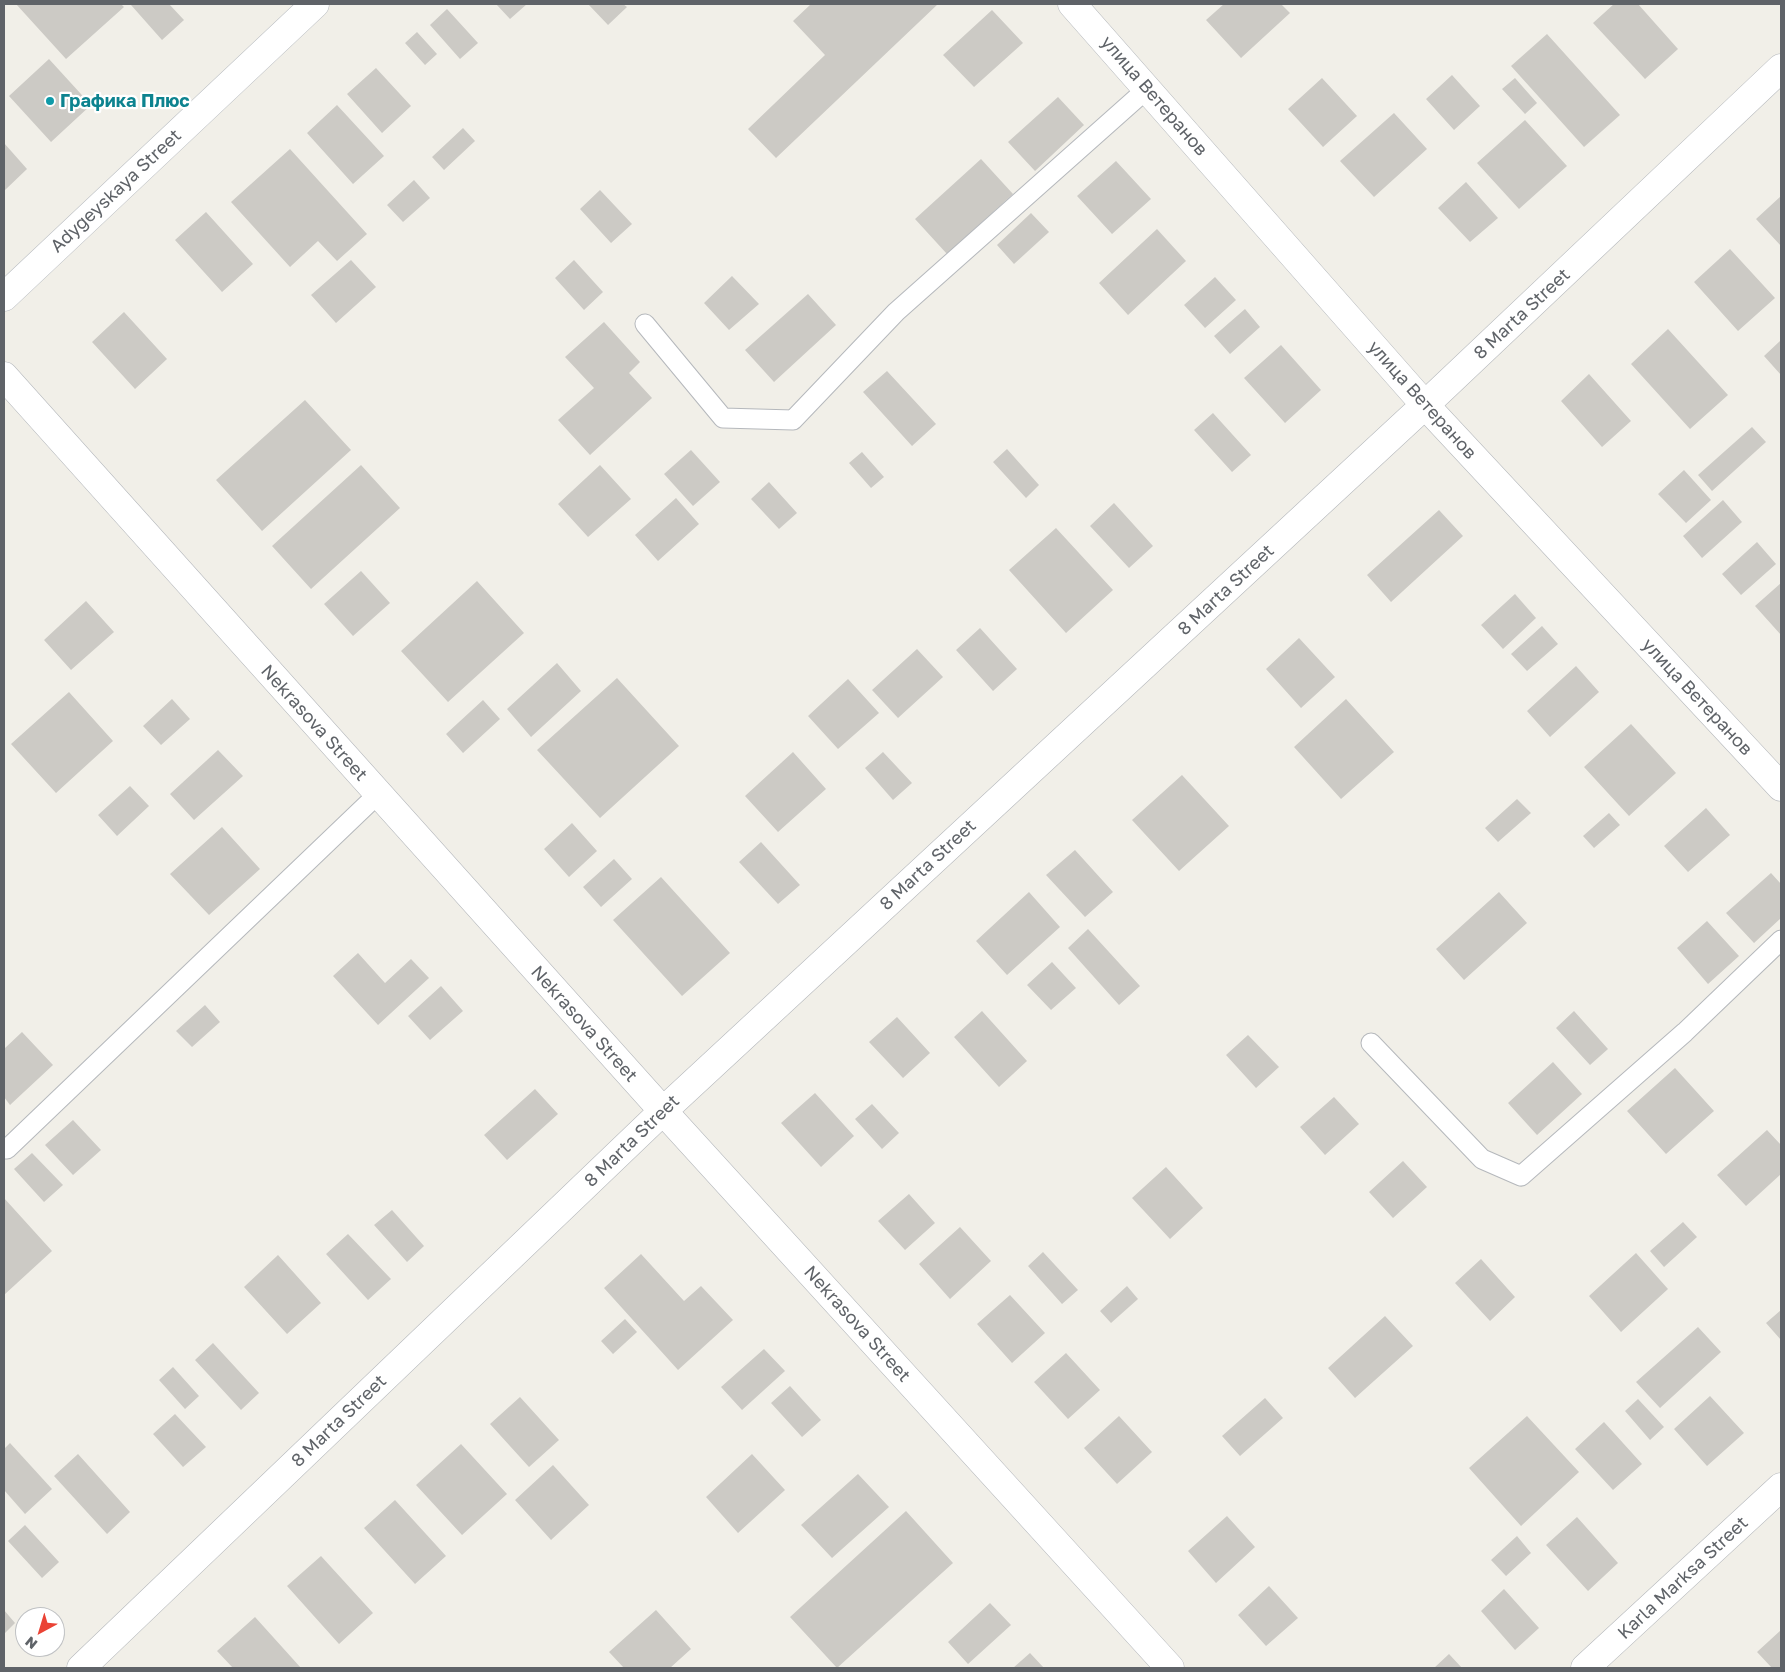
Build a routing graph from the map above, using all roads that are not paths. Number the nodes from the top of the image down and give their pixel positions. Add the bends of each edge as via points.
1 (315, 4) edge
2 (1072, 4) edge
3 (1781, 68) edge
4 (1148, 88) junction
5 (4, 297) edge
6 (645, 324) dead end
7 (4, 376) edge
8 (1425, 406) junction
9 (1781, 787) edge
10 (378, 794) junction
11 (1781, 940) edge
12 (1371, 1042) dead end
13 (663, 1111) junction
14 (4, 1149) edge
15 (1781, 1487) edge
16 (81, 1668) edge
17 (1170, 1668) edge
18 (1585, 1668) edge

1 - 5 street, Adygeyskaya Street
2 - 4 street, улица Ветеранов
3 - 8 street, 8 Marta Street
4 - 6 lane via 896,312 793,420 723,418
4 - 8 street, улица Ветеранов
7 - 10 street, Nekrasova Street
8 - 9 street, улица Ветеранов
8 - 13 street, 8 Marta Street
10 - 13 street, Nekrasova Street
10 - 14 lane
11 - 12 lane via 1685,1032 1521,1176 1482,1159
13 - 16 street, 8 Marta Street
13 - 17 street, Nekrasova Street
15 - 18 street, Karla Marksa Street

